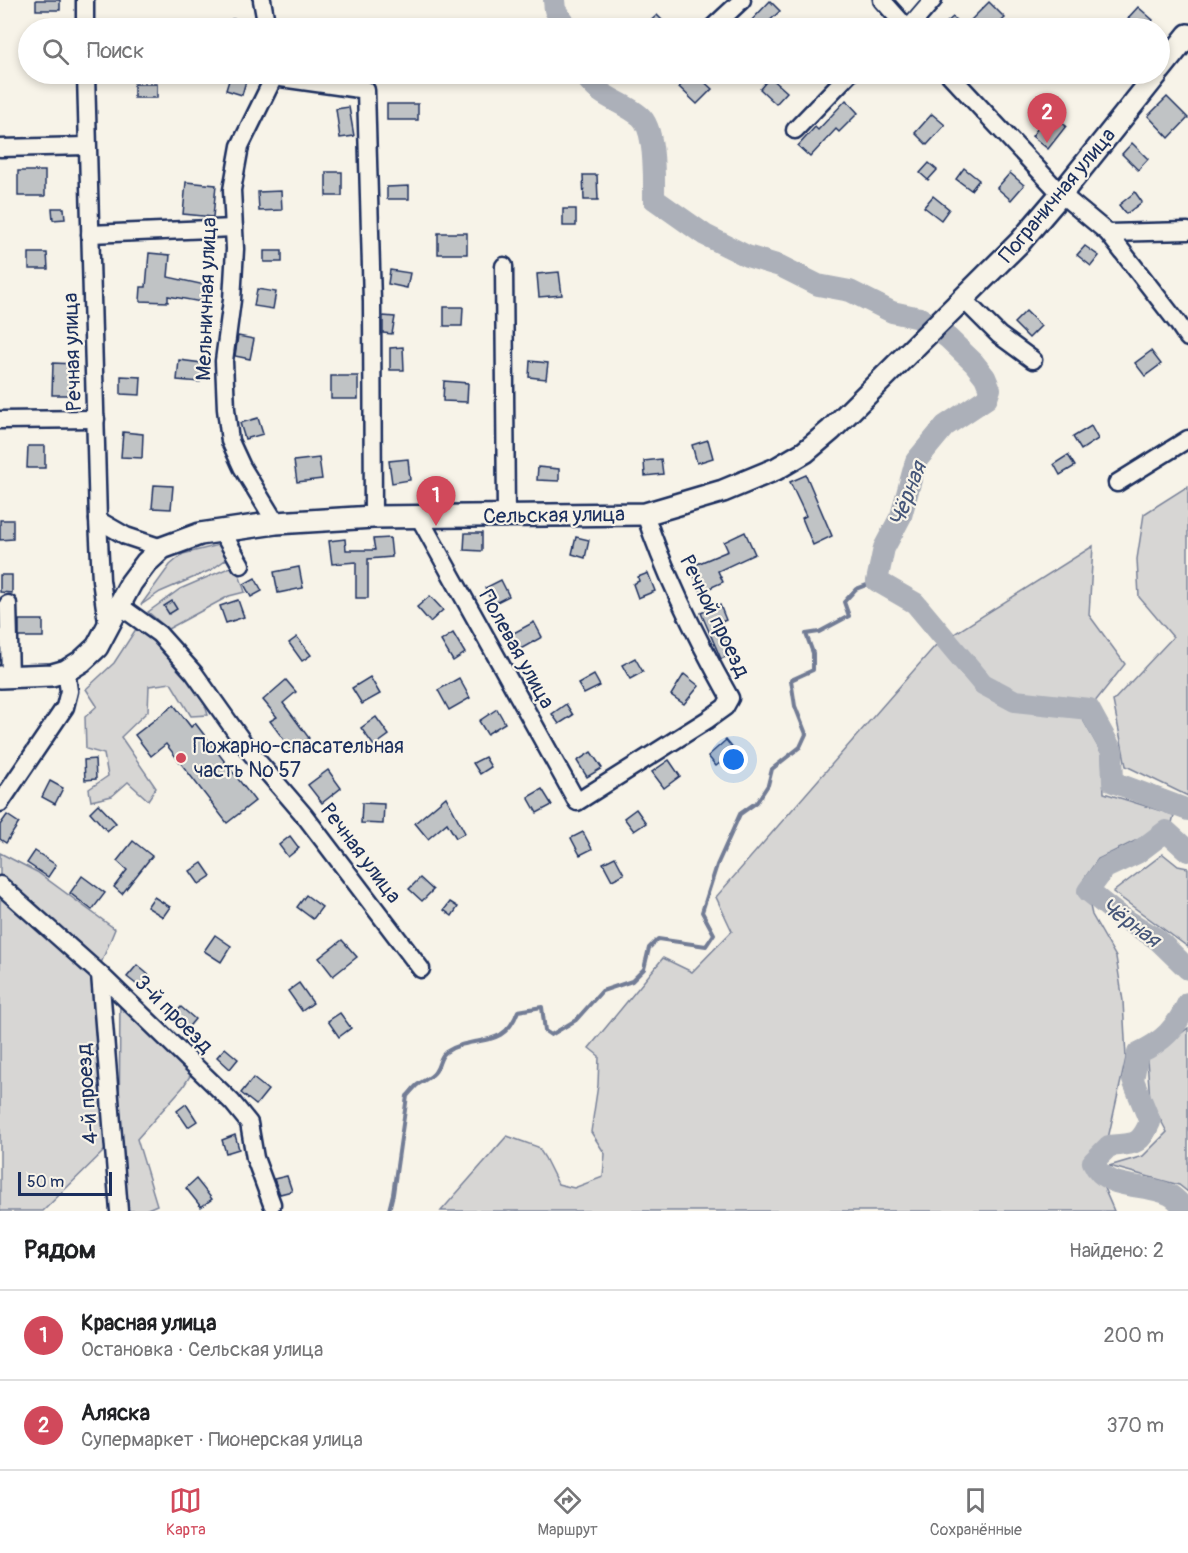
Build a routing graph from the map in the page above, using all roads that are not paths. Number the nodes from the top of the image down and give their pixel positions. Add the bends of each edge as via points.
1 (85, 0) edge
2 (262, 0) edge
3 (742, 0) edge
4 (882, 0) edge
5 (933, 0) edge
6 (85, 18) edge
7 (265, 18) edge
8 (723, 18) edge
9 (896, 18) edge
10 (912, 18) edge
11 (1188, 35) edge
12 (1170, 57) edge
13 (86, 84) edge
14 (269, 84) edge
15 (329, 84) edge
16 (839, 84) edge
17 (958, 84) edge
18 (1148, 84) edge
19 (795, 130) dead end
20 (87, 146) junction
21 (0, 148) edge
22 (1061, 194) junction
23 (234, 228) junction
24 (1188, 231) edge
25 (1108, 233) junction
26 (90, 234) junction
27 (504, 266) dead end
28 (957, 306) junction
29 (1188, 338) edge
30 (1033, 360) dead end
31 (96, 419) junction
32 (0, 420) edge
33 (1188, 439) edge
34 (1117, 483) dead end
35 (645, 514) junction
36 (506, 516) junction
37 (373, 517) junction
38 (419, 517) junction
39 (98, 520) junction
40 (276, 524) junction
41 (221, 530) junction
42 (162, 548) junction
43 (242, 565) dead end
44 (8, 604) dead end
45 (120, 606) junction
46 (108, 629) junction
47 (72, 674) junction
48 (5, 677) edge
49 (577, 802) joint
50 (0, 803) edge
51 (0, 885) edge
52 (421, 969) dead end
53 (100, 974) junction
54 (272, 1204) dead end
55 (119, 1211) edge

1 - 6 street
2 - 7 street
3 - 8 street
4 - 9 street
5 - 10 street
11 - 12 main road, Пограничная улица
13 - 20 street, Речная улица
14 - 23 street, Мельничная улица via 240,146 232,190
15 - 37 street via 366,90
16 - 19 street
17 - 22 street
18 - 22 main road, Пограничная улица
20 - 21 street
20 - 26 street, Речная улица
22 - 25 street
22 - 28 main road, Пограничная улица
23 - 26 street
23 - 40 street, Мельничная улица via 232,300 224,361 230,441
24 - 25 street
25 - 29 street
26 - 31 street, Речная улица
27 - 36 street
28 - 30 street
28 - 35 main road, Сельская улица via 805,452 723,491
31 - 32 street
31 - 39 street, Речная улица
33 - 34 street
35 - 36 main road, Сельская улица
35 - 49 street, Речной проезд via 702,649 730,698 708,720
36 - 38 main road, Сельская улица
37 - 38 main road, Сельская улица
37 - 40 main road, Сельская улица
38 - 49 street, Полевая улица
39 - 42 street via 126,536
39 - 46 street, Речная улица
40 - 41 main road, Сельская улица
41 - 42 main road, Сельская улица
41 - 43 street
42 - 45 main road via 131,583
44 - 48 street
45 - 46 main road
45 - 52 street, Речная улица via 159,634 194,673 250,752 304,815
46 - 47 main road
47 - 48 main road
47 - 50 street via 64,707
51 - 53 street, 3-й проезд
53 - 54 street, 3-й проезд via 249,1123 255,1158
53 - 55 street, 4-й проезд

